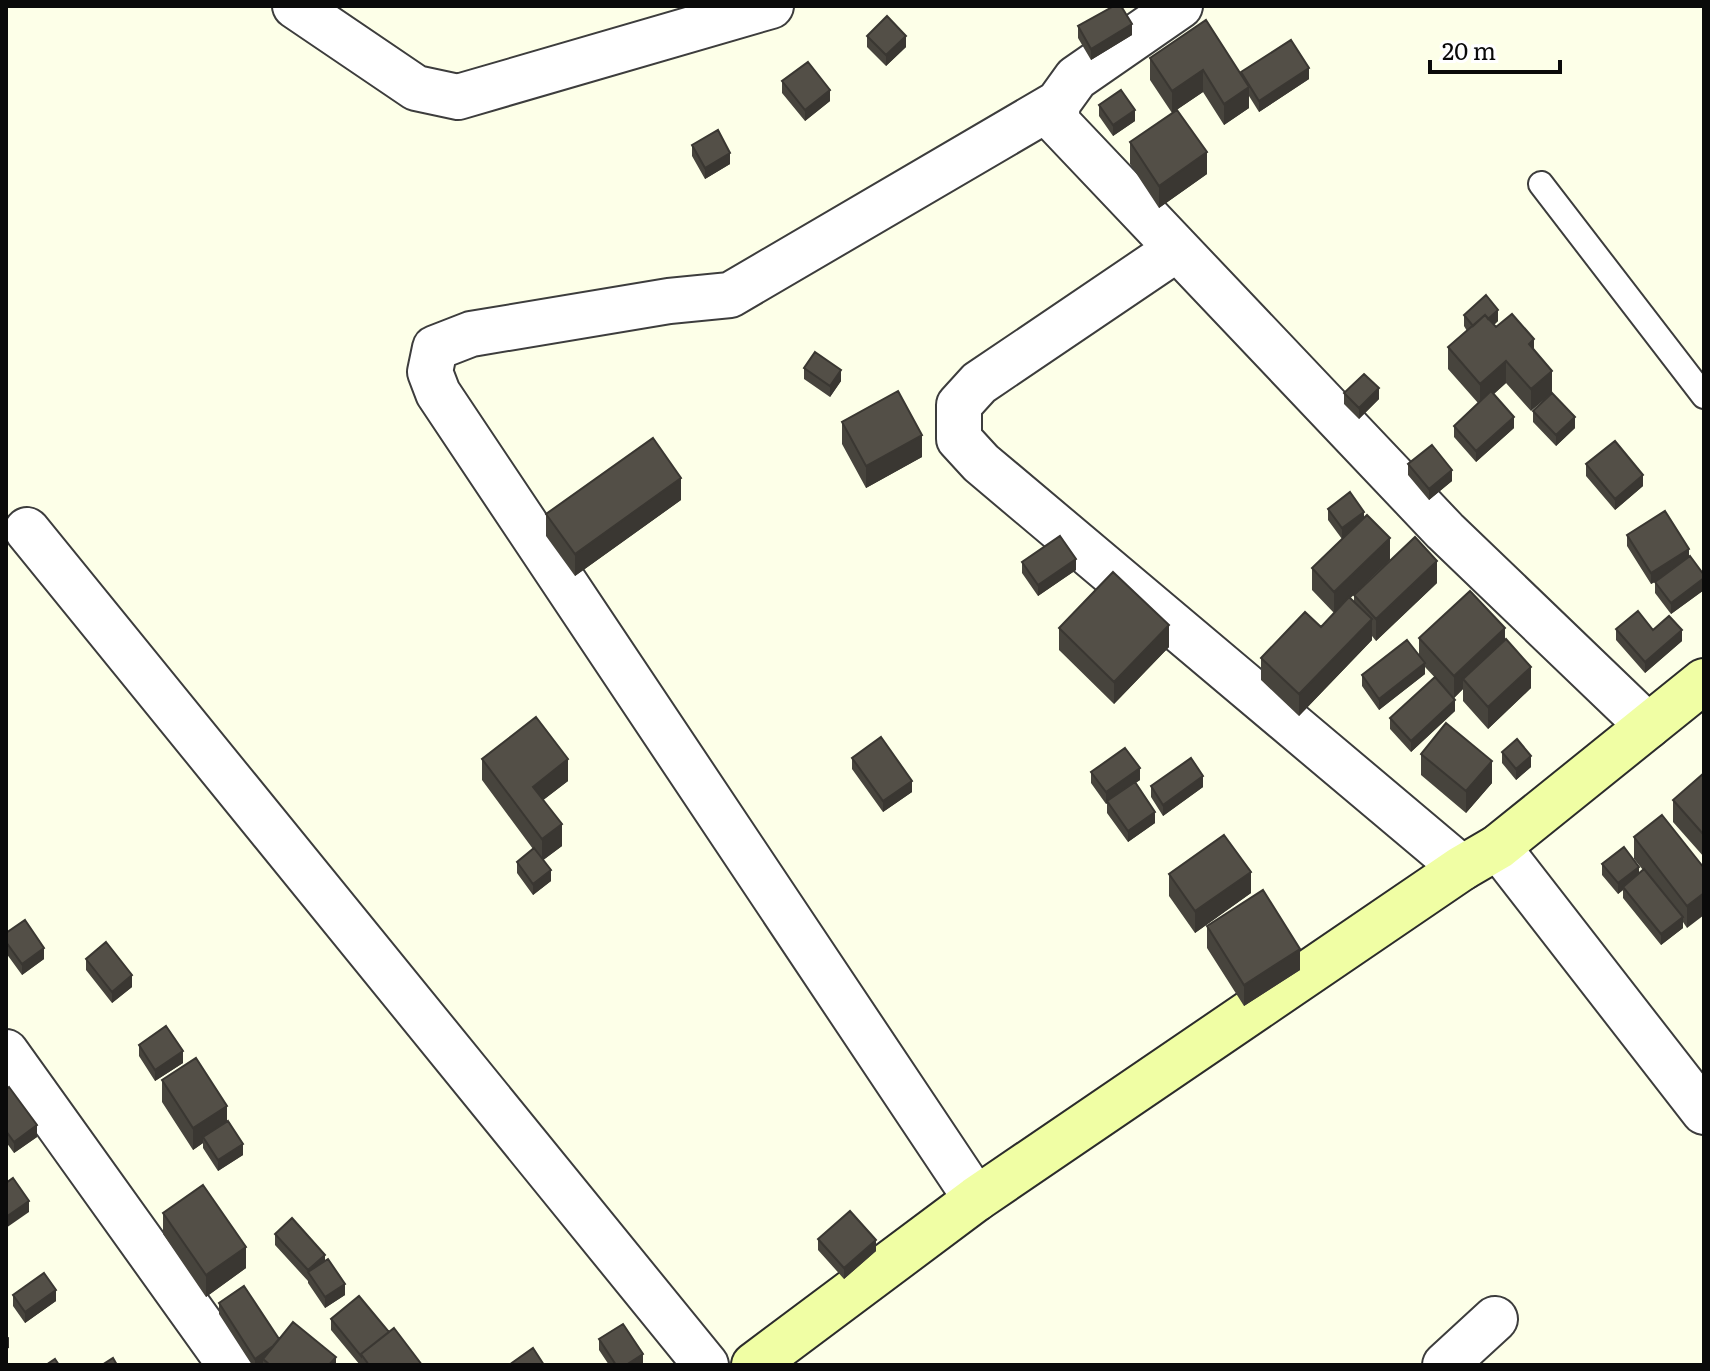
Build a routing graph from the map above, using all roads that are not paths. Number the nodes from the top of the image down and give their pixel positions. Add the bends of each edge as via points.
1 (295, 6) edge
2 (771, 6) edge
3 (1180, 6) edge
4 (1058, 103) junction
5 (1541, 184) dead end
6 (1177, 249) junction
7 (1704, 396) edge
8 (27, 530) dead end
9 (1704, 681) edge
10 (1648, 726) junction
11 (1480, 858) junction
12 (6, 1052) edge
13 (1704, 1112) edge
14 (976, 1199) junction
15 (1495, 1319) dead end
16 (230, 1365) edge
17 (706, 1365) edge
18 (754, 1365) edge
19 (1445, 1365) edge

1 - 2 street via 416,88 458,97
3 - 4 street via 1088,67
4 - 6 street via 1056,121
4 - 14 street via 730,295 471,334 435,348 430,372 438,393
5 - 7 lane
6 - 10 street via 1445,531
6 - 11 street via 979,383 959,405 959,439 981,463
8 - 17 street
9 - 10 street
10 - 11 street
11 - 13 street
11 - 14 street
12 - 16 street
14 - 18 street
15 - 19 street

